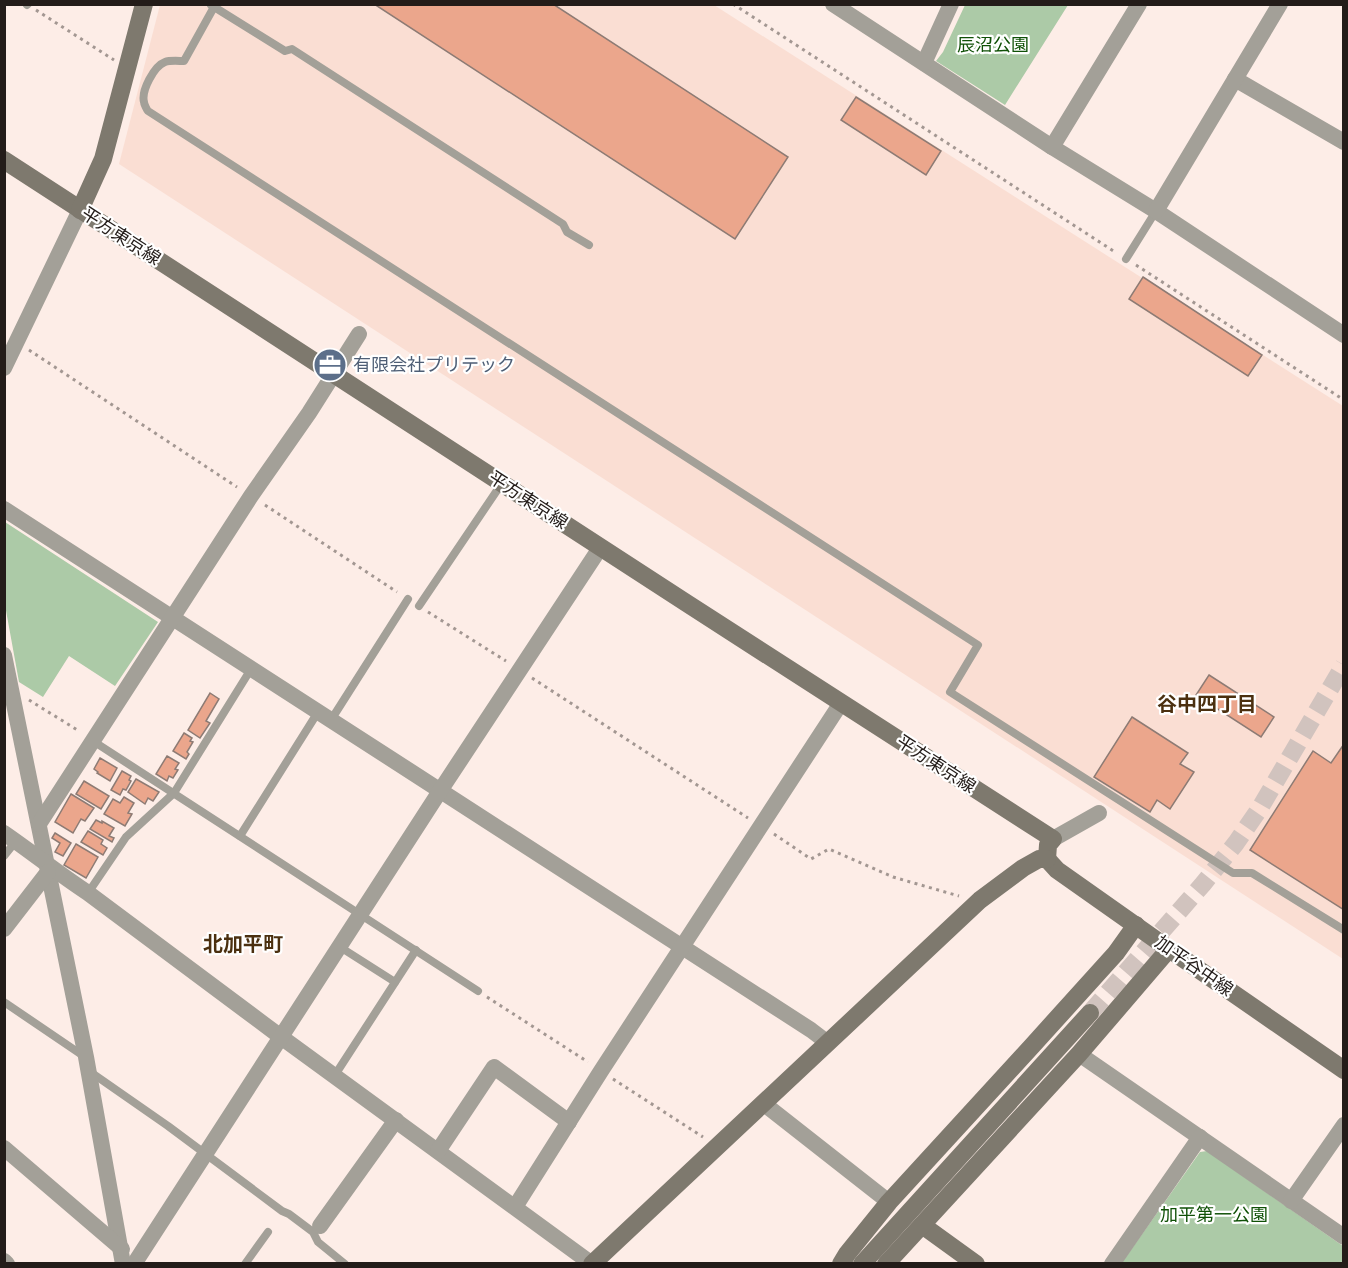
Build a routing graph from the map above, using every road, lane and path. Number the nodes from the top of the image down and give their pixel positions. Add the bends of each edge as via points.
1 (144, 4) edge
2 (733, 4) edge
3 (833, 4) edge
4 (951, 4) edge
5 (1139, 4) edge
6 (1280, 4) edge
7 (27, 5) edge
8 (212, 6) edge
9 (924, 63) junction
10 (127, 69) junction
11 (1235, 79) junction
12 (1343, 142) edge
13 (1052, 147) junction
14 (4, 160) edge
15 (80, 210) junction
16 (1156, 211) junction
17 (589, 245) dead end
18 (1126, 259) junction
19 (358, 334) dead end
20 (1344, 335) edge
21 (18, 342) junction
22 (4, 369) edge
23 (334, 374) junction
24 (1344, 400) edge
25 (502, 483) junction
26 (251, 496) junction
27 (4, 509) edge
28 (600, 548) junction
29 (408, 599) joint
30 (419, 606) joint
31 (172, 618) junction
32 (4, 655) edge
33 (251, 669) junction
34 (520, 670) junction
35 (11, 686) junction
36 (841, 703) junction
37 (324, 716) junction
38 (93, 741) junction
39 (440, 790) junction
40 (174, 794) junction
41 (1099, 813) dead end
42 (39, 824) junction
43 (760, 825) junction
44 (240, 836) junction
45 (10, 837) edge
46 (1053, 839) junction
47 (4, 856) edge
48 (1047, 859) junction
49 (47, 868) junction
50 (88, 893) junction
51 (966, 898) dead end
52 (361, 914) junction
53 (1136, 925) junction
54 (4, 929) edge
55 (1344, 930) edge
56 (340, 947) junction
57 (682, 947) junction
58 (1169, 949) junction
59 (416, 950) junction
60 (395, 982) junction
61 (478, 991) dead end
62 (4, 1002) edge
63 (1090, 1013) tunnel mouth
64 (281, 1037) junction
65 (828, 1043) junction
66 (1078, 1054) junction
67 (87, 1064) junction
68 (1344, 1070) edge
69 (334, 1075) junction
70 (763, 1103) junction
71 (396, 1120) junction
72 (569, 1122) junction
73 (1344, 1125) edge
74 (1200, 1137) junction
75 (4, 1148) edge
76 (438, 1151) junction
77 (206, 1154) junction
78 (1291, 1201) junction
79 (889, 1202) junction
80 (515, 1207) junction
81 (922, 1225) junction
82 (316, 1229) junction
83 (268, 1232) dead end
84 (1344, 1237) edge
85 (129, 1259) edge
86 (245, 1263) edge
87 (345, 1263) edge
88 (592, 1263) edge
89 (841, 1263) edge
90 (862, 1263) edge
91 (886, 1263) edge
92 (976, 1263) edge
93 (1112, 1263) edge

1 - 10 street
2 - 18 path
3 - 9 street
4 - 9 street
5 - 13 street
6 - 11 street
7 - 10 path
8 - 17 lane via 285,51 292,49 563,224 567,232
8 - 55 lane via 184,62 164,62 147,83 143,94 148,111 978,645 950,692 1233,873 1252,873
9 - 13 street
10 - 15 street via 103,159
11 - 12 street
11 - 16 street
13 - 16 street
14 - 15 street, 平方東京線
15 - 21 street
15 - 23 street, 平方東京線
16 - 18 lane
16 - 20 street
18 - 24 path
19 - 23 street
21 - 22 street
21 - 26 path
23 - 25 street, 平方東京線
23 - 26 street
25 - 28 street, 平方東京線
25 - 30 lane
26 - 29 path
26 - 31 street
27 - 31 street
28 - 34 street
28 - 36 street, 平方東京線
29 - 37 lane
30 - 34 path
31 - 33 street
31 - 38 street
32 - 35 street
33 - 37 street
33 - 40 lane
34 - 39 street
34 - 43 path
35 - 38 path
35 - 42 street
36 - 43 street
36 - 46 street, 平方東京線
37 - 39 street
37 - 44 lane
38 - 40 lane
38 - 42 street
39 - 52 street
39 - 57 street
40 - 44 lane
40 - 50 lane via 126,837
41 - 46 street
42 - 49 street
43 - 51 path via 811,859 829,849 893,877
43 - 57 street
44 - 52 lane
45 - 47 lane
45 - 49 street via 39,857
46 - 48 street via 1048,845
48 - 53 street, 加平谷中線
48 - 65 street via 1023,868 980,900
49 - 50 street
49 - 54 street
49 - 67 street
50 - 64 street
52 - 56 street
52 - 59 lane
53 - 58 street, 加平谷中線
53 - 79 street via 1116,953
56 - 60 lane
56 - 64 street
57 - 65 street
57 - 72 street
58 - 66 street
58 - 68 street, 加平谷中線
59 - 60 lane
59 - 61 lane
60 - 69 lane
62 - 67 lane
63 - 90 street
64 - 69 street
64 - 77 street
65 - 70 street
66 - 74 street
66 - 81 street
67 - 77 lane
67 - 85 street
69 - 71 street
70 - 79 street
70 - 88 street
71 - 76 street
71 - 82 street
72 - 76 street via 494,1067
72 - 80 street
73 - 78 street
74 - 78 street
74 - 93 street
75 - 85 street
76 - 80 street
77 - 82 lane via 282,1211
77 - 85 street
78 - 84 street
79 - 89 street
80 - 88 street
81 - 91 street
81 - 92 street
82 - 87 lane via 318,1242
83 - 86 lane

